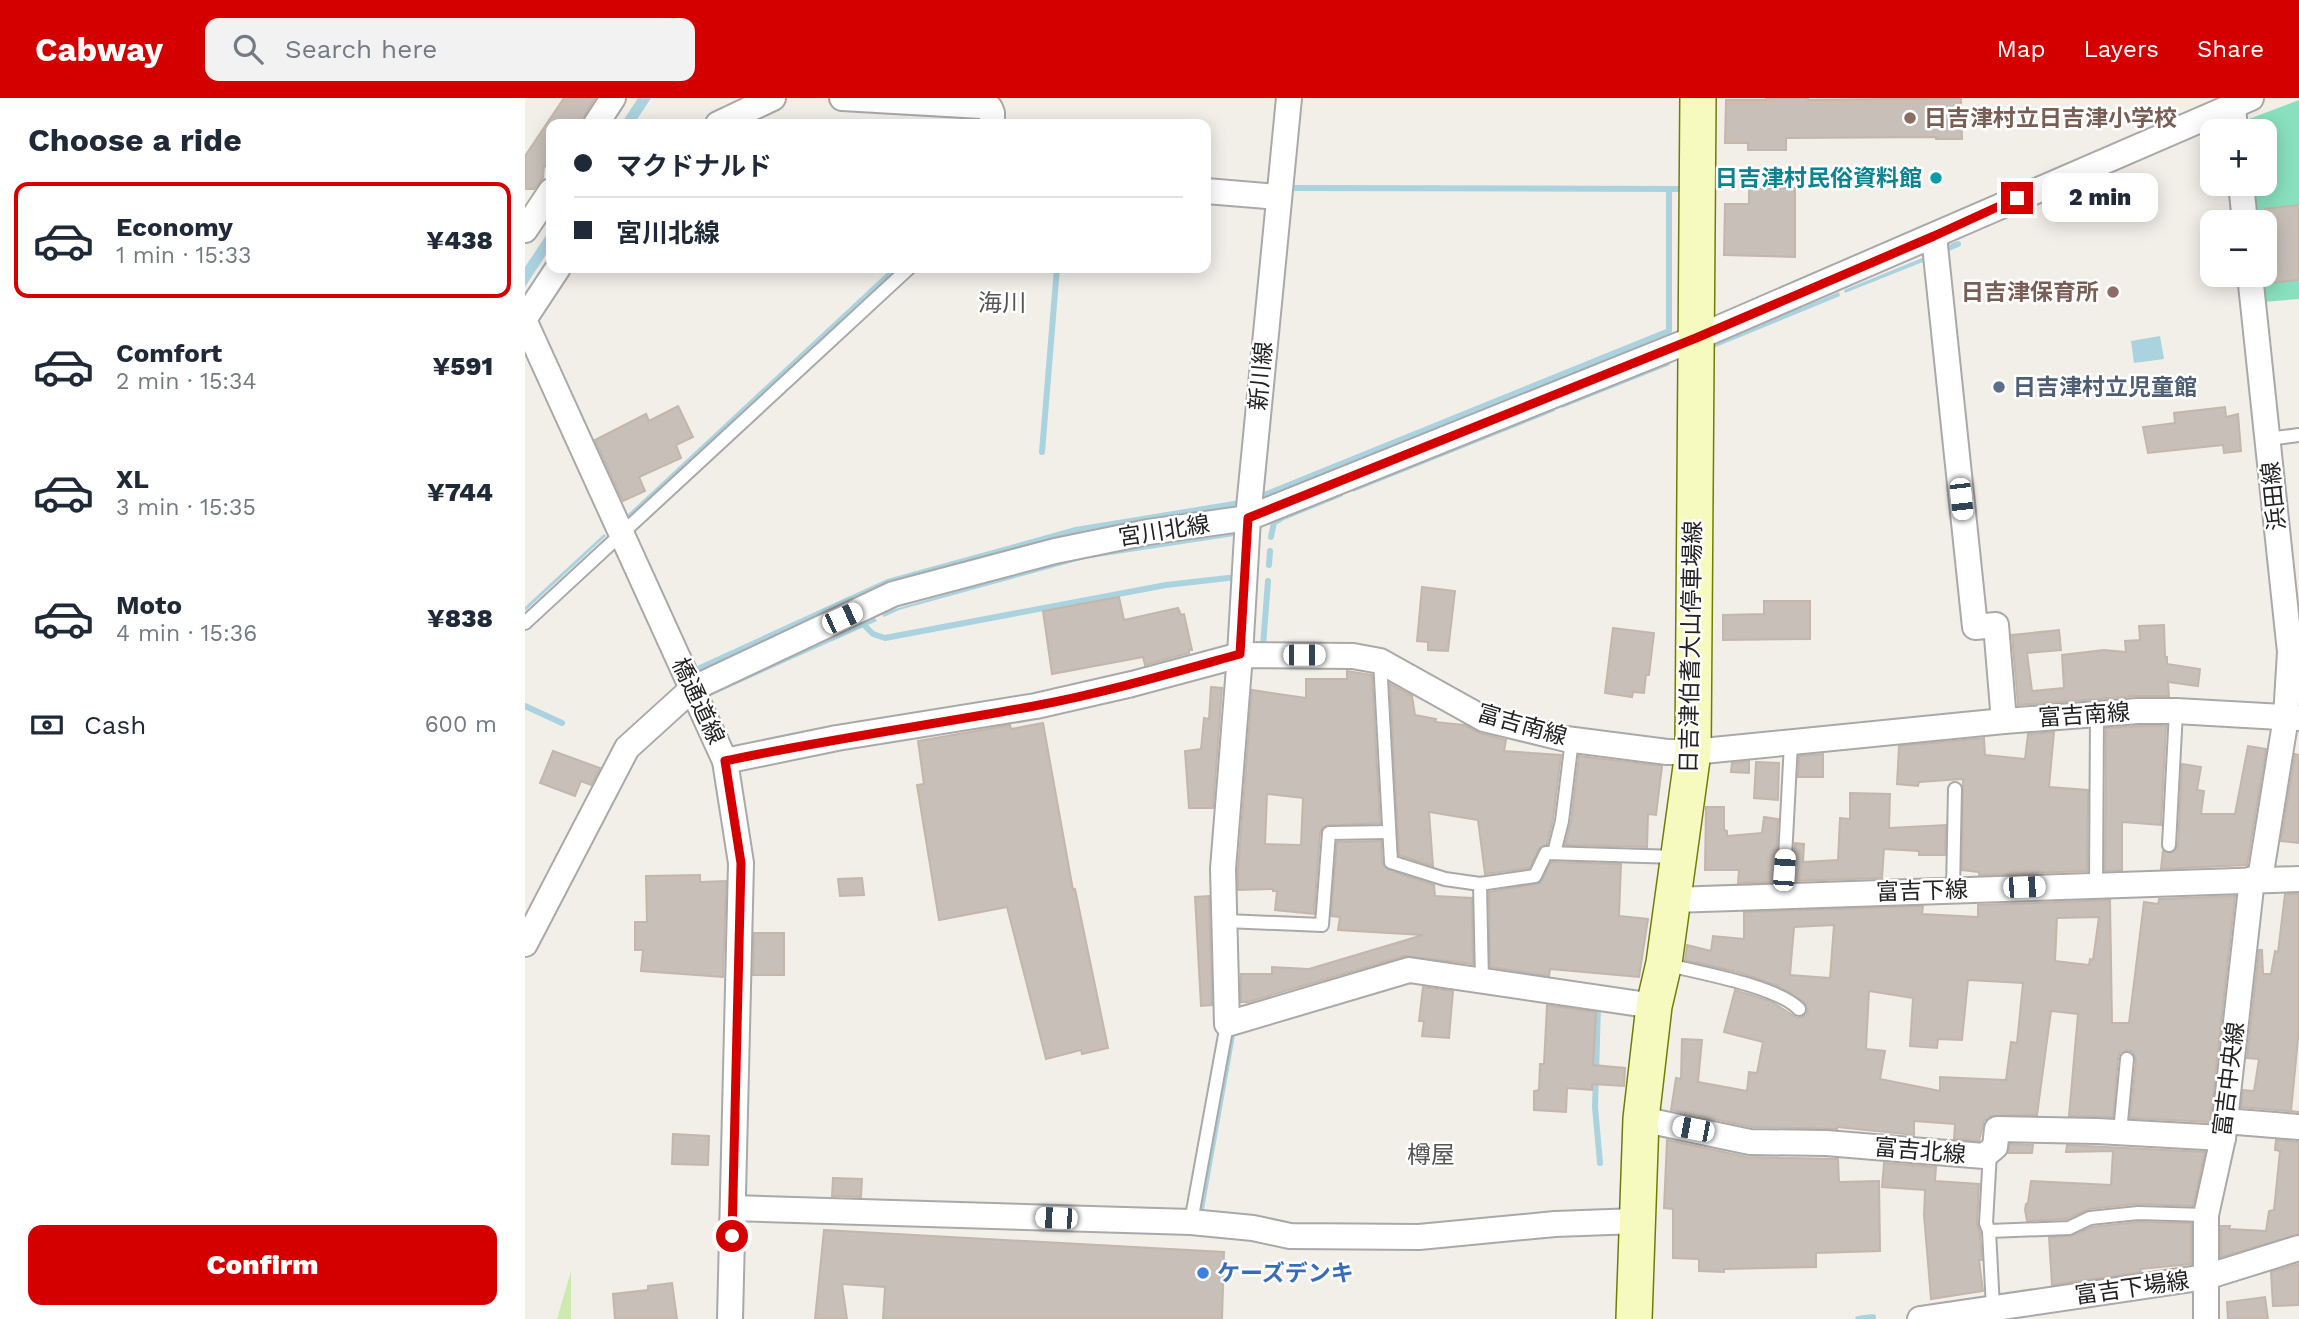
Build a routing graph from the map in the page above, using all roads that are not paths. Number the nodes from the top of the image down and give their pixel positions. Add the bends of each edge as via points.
1 (614, 98) edge
2 (773, 98) edge
3 (842, 98) edge
4 (1289, 98) edge
5 (1698, 98) edge
6 (2242, 102) edge
7 (599, 119) edge
8 (729, 119) edge
9 (992, 119) edge
10 (1211, 191) edge
11 (1278, 197) junction
12 (546, 198) edge
13 (525, 230) edge
14 (1934, 236) junction
15 (555, 273) edge
16 (904, 273) edge
17 (2252, 287) edge
18 (525, 320) edge
19 (1696, 338) junction
20 (2299, 435) edge
21 (2268, 439) junction
22 (1248, 518) junction
23 (622, 533) junction
24 (525, 623) edge
25 (1240, 654) junction
26 (1380, 661) junction
27 (692, 689) junction
28 (2176, 710) junction
29 (2097, 713) junction
30 (2292, 717) edge
31 (2004, 721) junction
32 (1572, 740) junction
33 (1791, 743) junction
34 (1693, 752) junction
35 (725, 761) junction
36 (1955, 789) dead end
37 (1389, 832) junction
38 (2169, 845) dead end
39 (1554, 853) junction
40 (1678, 857) junction
41 (2256, 879) junction
42 (2299, 879) edge
43 (1480, 884) junction
44 (2096, 885) junction
45 (1953, 890) junction
46 (1783, 896) junction
47 (1672, 900) junction
48 (1226, 921) junction
49 (525, 944) edge
50 (1664, 963) junction
51 (1482, 982) junction
52 (1654, 1006) junction
53 (1799, 1009) dead end
54 (1227, 1024) junction
55 (2127, 1059) dead end
56 (1641, 1119) junction
57 (2299, 1127) edge
58 (2224, 1130) junction
59 (2120, 1132) junction
60 (1990, 1151) junction
61 (733, 1208) junction
62 (2206, 1215) junction
63 (1637, 1221) junction
64 (1191, 1222) junction
65 (1989, 1231) junction
66 (2299, 1248) edge
67 (2206, 1277) junction
68 (1993, 1308) junction
69 (730, 1319) edge
70 (1634, 1319) edge
71 (1920, 1319) edge
72 (2206, 1319) edge

1 - 7 street
2 - 8 street
3 - 9 street via 981,106 990,108
4 - 11 street, 新川線
5 - 19 main road, 日吉津伯耆大山停車場線
6 - 14 street, 宮川北線
10 - 11 street
11 - 22 street, 新川線
12 - 13 street
14 - 19 street, 宮川北線
14 - 31 street via 1975,627 1996,625
15 - 18 street
16 - 23 lane
17 - 21 street, 浜田線
18 - 23 street, 橋通道線
19 - 22 street, 宮川北線
19 - 34 main road, 日吉津伯耆大山停車場線
20 - 21 lane
21 - 30 street, 浜田線 via 2290,652
22 - 25 street, 新川線
22 - 27 street, 宮川北線 via 1055,551 893,594
23 - 24 lane
23 - 27 street, 橋通道線
25 - 26 street, 富吉南線 via 1353,656
25 - 35 street, 富吉南線 via 1036,706
25 - 48 street, 新川線 via 1223,869
26 - 32 street, 富吉南線 via 1484,719
26 - 37 lane
27 - 35 street, 橋通道線
27 - 49 street, 宮川北線 via 627,748
28 - 29 street, 富吉南線
28 - 30 street, 富吉南線
28 - 38 lane
29 - 31 street, 富吉南線
29 - 44 lane
30 - 41 street, 浜田線
31 - 33 street, 富吉南線
32 - 34 street, 富吉南線
32 - 39 lane
33 - 34 street, 富吉南線
33 - 46 lane
34 - 40 main road, 日吉津伯耆大山停車場線
35 - 61 street, 橋通道線 via 741,863
36 - 45 lane
37 - 43 lane via 1391,862
37 - 48 lane via 1329,833 1322,925
39 - 40 lane
39 - 43 lane via 1546,853 1535,876
40 - 47 main road, 日吉津伯耆大山停車場線
41 - 42 street, 富吉下線
41 - 44 street, 富吉下線
41 - 58 street, 富吉中央線
43 - 51 lane
44 - 45 street, 富吉下線
45 - 46 street, 富吉下線
46 - 47 street, 富吉下線
47 - 50 main road, 日吉津伯耆大山停車場線
48 - 54 street, 新川線
50 - 52 main road, 日吉津伯耆大山停車場線
50 - 53 lane via 1772,992
51 - 52 street
51 - 54 street via 1409,970
52 - 56 main road, 日吉津伯耆大山停車場線
54 - 64 lane
55 - 59 lane
56 - 60 street, 富吉北線 via 1750,1142 1826,1143 1984,1156
56 - 63 main road, 日吉津伯耆大山停車場線
57 - 58 street, 富吉北線
58 - 59 street, 富吉北線
58 - 62 street, 富吉中央線
59 - 60 street, 富吉北線 via 1997,1129 1995,1147
60 - 65 lane
61 - 64 street
61 - 69 street, 橋通道線
62 - 65 lane via 2138,1213 2090,1218 2069,1228
62 - 67 street, 富吉中央線
63 - 64 street via 1419,1237 1290,1236
63 - 70 main road, 日吉津伯耆大山停車場線
65 - 68 lane
66 - 67 street, 富吉下場線
67 - 68 street, 富吉下場線
67 - 72 street, 富吉中央線
68 - 71 street, 富吉下場線

